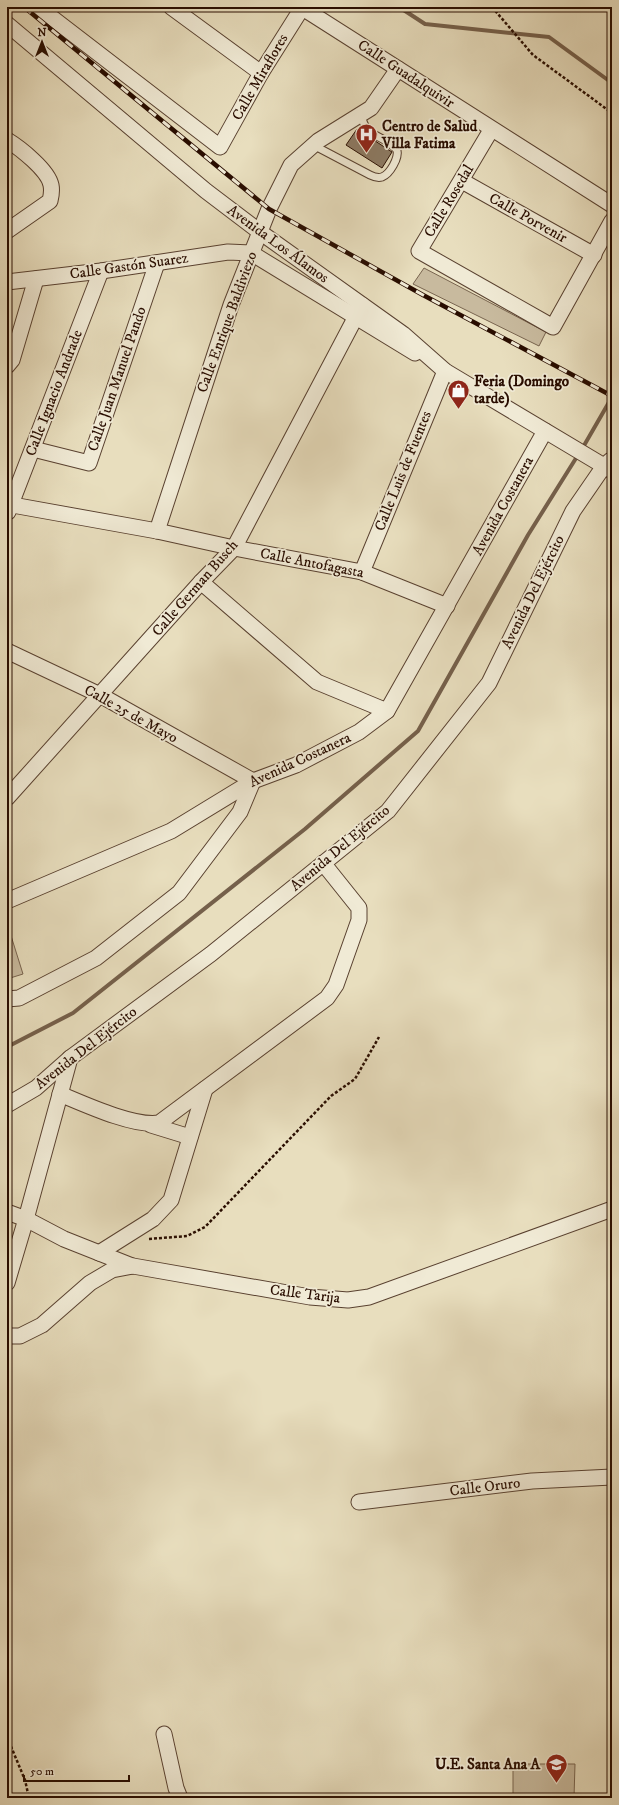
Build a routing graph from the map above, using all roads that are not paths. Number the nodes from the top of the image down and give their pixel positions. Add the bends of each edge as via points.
1 (38, 7) edge
2 (171, 7) edge
3 (301, 7) edge
4 (7, 24) edge
5 (398, 69) junction
6 (261, 73) junction
7 (361, 114) junction
8 (491, 130) junction
9 (7, 140) edge
10 (313, 145) junction
11 (462, 181) junction
12 (612, 205) edge
13 (612, 221) edge
14 (7, 231) edge
15 (260, 232) junction
16 (251, 253) junction
17 (594, 255) junction
18 (157, 262) junction
19 (101, 271) junction
20 (36, 279) junction
21 (7, 282) edge
22 (359, 311) junction
23 (7, 366) edge
24 (445, 371) junction
25 (545, 431) junction
26 (33, 449) junction
27 (609, 465) edge
28 (8, 508) edge
29 (158, 531) junction
30 (234, 548) junction
31 (362, 572) junction
32 (200, 582) junction
33 (447, 606) junction
34 (7, 651) edge
35 (100, 695) junction
36 (387, 711) junction
37 (253, 781) junction
38 (7, 798) edge
39 (323, 863) junction
40 (7, 901) edge
41 (7, 999) edge
42 (70, 1058) junction
43 (205, 1089) junction
44 (60, 1094) junction
45 (7, 1105) edge
46 (151, 1125) junction
47 (190, 1137) junction
48 (612, 1209) edge
49 (7, 1212) edge
50 (26, 1219) junction
51 (99, 1253) junction
52 (132, 1266) junction
53 (7, 1283) edge
54 (7, 1336) edge
55 (612, 1477) edge
56 (359, 1502) dead end
57 (164, 1734) dead end
58 (180, 1798) edge

1 - 6 street, Calle Miraflores via 220,147
2 - 6 street
3 - 5 street, Calle Guadalquivir
3 - 6 street, Calle Miraflores
4 - 15 street, Avenida Los Álamos via 200,186
5 - 7 street, Calle Enrique Baldiviezo via 370,108
5 - 8 street, Calle Guadalquivir
7 - 10 street, Calle Enrique Baldiviezo
7 - 10 lane via 367,130 397,150 396,159 386,174 379,177 370,176
8 - 11 street, Calle Rosedal
8 - 12 street, Calle Guadalquivir
9 - 14 street via 16,145 46,174 52,186 50,201
10 - 15 street, Calle Enrique Baldiviezo via 291,165
11 - 17 street, Calle Porvenir
11 - 17 street, Calle Rosedal via 420,251 553,327
13 - 17 street
15 - 16 street, Calle Enrique Baldiviezo
15 - 22 street, Avenida Los Álamos
16 - 18 street, Calle Gastón Suarez via 228,252
16 - 22 street
16 - 29 street, Calle Enrique Baldiviezo via 231,305
18 - 19 street, Calle Gastón Suarez
18 - 26 street, Calle Juan Manuel Pando via 89,463
19 - 20 street, Calle Gastón Suarez
19 - 26 street, Calle Ignacio Andrade
20 - 21 street, Calle Gastón Suarez
20 - 23 street via 12,360
22 - 24 street, Avenida Los Álamos via 403,334
22 - 30 street, Calle German Busch
24 - 25 street, Avenida Los Álamos
24 - 31 street, Calle Luis de Fuentes
25 - 27 street, Avenida Los Álamos via 591,458
25 - 33 street, Avenida Costanera
26 - 28 street, Calle Ignacio Andrade
27 - 39 street, Avenida Del Ejército via 573,511 489,683 388,811
28 - 29 street, Calle Antofagasta
29 - 30 street, Calle Antofagasta
30 - 31 street, Calle Antofagasta
30 - 32 street, Calle German Busch
31 - 33 street, Calle Antofagasta
32 - 35 street, Calle German Busch
32 - 36 street via 317,682
33 - 36 street, Avenida Costanera
34 - 35 street, Calle 25 de Mayo
35 - 37 street, Calle 25 de Mayo
35 - 38 street, Calle German Busch
36 - 37 street, Avenida Costanera via 359,732 303,762
37 - 40 street, Avenida Costanera via 171,831
37 - 41 street via 240,812 179,893 96,958 19,998
39 - 42 street, Avenida Del Ejército via 211,954
39 - 43 street via 359,908 359,920 336,985 327,998
42 - 44 street
42 - 45 street, Avenida Del Ejército via 36,1088
43 - 46 street via 159,1123
43 - 47 street
44 - 46 street via 103,1112
44 - 50 street
46 - 47 street
47 - 51 street via 171,1200 153,1219
48 - 52 street, Calle Tarija via 394,1289 355,1299 310,1297
49 - 50 street
50 - 51 street via 64,1239
50 - 53 street
51 - 52 street
52 - 54 street, Calle Tarija via 112,1270 90,1283 42,1325 20,1336
55 - 56 street, Calle Oruro via 532,1482
57 - 58 street

